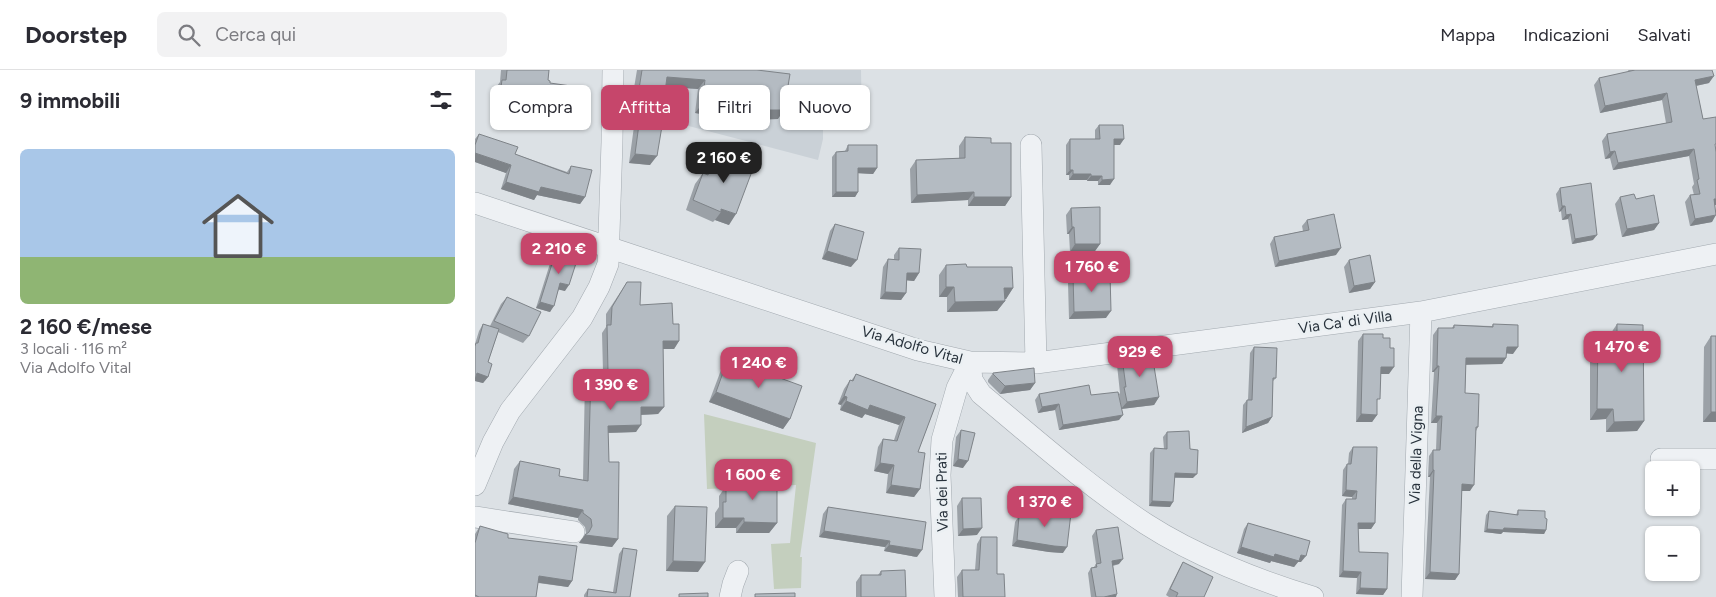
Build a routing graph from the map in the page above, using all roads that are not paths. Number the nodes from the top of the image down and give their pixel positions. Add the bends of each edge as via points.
1 (613, 70) edge
2 (1031, 145) dead end
3 (475, 203) edge
4 (609, 248) junction
5 (1716, 254) edge
6 (1421, 312) junction
7 (970, 362) junction
8 (1036, 363) junction
9 (1661, 459) dead end
10 (1716, 459) edge
11 (475, 485) edge
12 (475, 517) edge
13 (574, 532) dead end
14 (738, 571) dead end
15 (730, 597) edge
16 (945, 597) edge
17 (1313, 597) edge
18 (1412, 597) edge

1 - 4 street
2 - 8 street
3 - 4 street, Via Adolfo Vital
4 - 7 street, Via Adolfo Vital via 918,350
4 - 11 street via 608,264 593,300 510,411
5 - 6 street, Via Ca' di Villa
6 - 8 street, Via Ca' di Villa
6 - 18 street, Via della Vigna
7 - 8 street, Via Ca' di Villa
7 - 16 street, Via dei Prati via 957,388 942,440 940,475
7 - 17 street, Via Adolfo Vital via 972,380 981,394 1085,480 1147,524 1227,565
9 - 10 street
12 - 13 street
14 - 15 street

